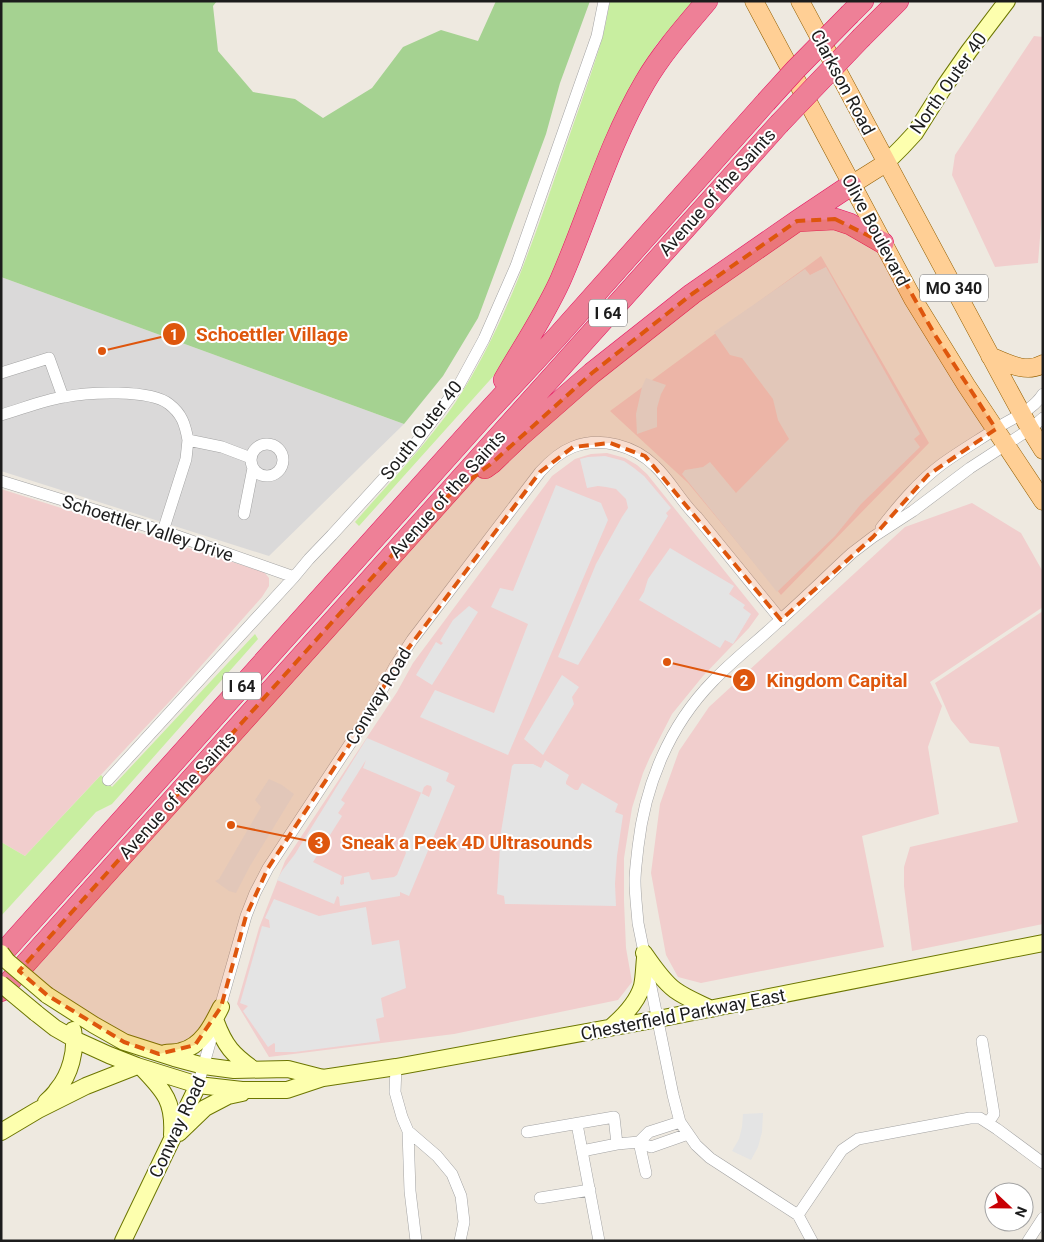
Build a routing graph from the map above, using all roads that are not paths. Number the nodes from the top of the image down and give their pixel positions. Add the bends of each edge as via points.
1 (604, 1) edge
2 (707, 1) edge
3 (754, 1) edge
4 (800, 1) edge
5 (898, 1) edge
6 (1007, 1) edge
7 (857, 8) edge
8 (886, 163) junction
9 (852, 185) junction
10 (796, 221) junction
11 (883, 243) junction
12 (990, 356) junction
13 (1043, 364) edge
14 (1, 373) edge
15 (1043, 394) edge
16 (63, 397) junction
17 (1, 415) edge
18 (483, 417) junction
19 (1031, 420) edge
20 (996, 429) junction
21 (188, 440) junction
22 (1006, 444) junction
23 (1043, 450) edge
24 (1, 481) edge
25 (1043, 501) edge
26 (439, 503) junction
27 (244, 514) dead end
28 (163, 530) junction
29 (874, 537) junction
30 (294, 577) junction
31 (781, 620) junction
32 (108, 780) dead end
33 (1043, 943) edge
34 (1, 954) edge
35 (645, 956) junction
36 (1, 984) edge
37 (1, 991) edge
38 (65, 1006) junction
39 (711, 1009) junction
40 (218, 1015) junction
41 (658, 1019) junction
42 (610, 1028) junction
43 (75, 1039) junction
44 (982, 1041) dead end
45 (159, 1054) junction
46 (204, 1066) junction
47 (139, 1067) junction
48 (396, 1067) junction
49 (253, 1069) junction
50 (322, 1078) junction
51 (198, 1085) junction
52 (252, 1090) junction
53 (38, 1110) junction
54 (680, 1122) junction
55 (988, 1123) junction
56 (578, 1124) junction
57 (408, 1131) junction
58 (1, 1132) edge
59 (527, 1132) dead end
60 (688, 1134) junction
61 (172, 1140) junction
62 (639, 1142) junction
63 (617, 1144) junction
64 (582, 1151) junction
65 (1043, 1163) edge
66 (646, 1173) dead end
67 (590, 1190) junction
68 (540, 1198) dead end
69 (798, 1215) junction
70 (1043, 1218) edge
71 (123, 1241) edge
72 (416, 1241) edge
73 (460, 1241) edge
74 (599, 1241) edge
75 (812, 1241) edge
76 (1028, 1241) edge

1 - 30 street, South Outer 40 via 597,36 516,266 484,339 459,385 415,444
2 - 18 highway via 665,52 645,83 617,138 546,309
3 - 9 main road, Olive Boulevard / MO 340
4 - 8 main road, Clarkson Road / MO 340
5 - 26 highway, Avenue of the Saints / I 64, bridge via 778,124
6 - 8 street, North Outer 40 via 914,133
7 - 18 highway, Avenue of the Saints / I 64, bridge via 796,69
8 - 9 main road
8 - 12 main road, MO 340
9 - 10 highway
9 - 11 main road, Olive Boulevard / MO 340
10 - 11 highway via 835,219
10 - 26 highway via 685,299 585,379 492,463
11 - 20 main road, Olive Boulevard / MO 340 via 913,299
12 - 13 main road via 1024,368
12 - 19 main road, MO 340
14 - 16 street via 49,358
15 - 19 street via 1035,404
16 - 17 street
16 - 21 street via 110,393 156,398 168,403 179,414 186,424
18 - 34 highway, Avenue of the Saints / I 64
19 - 20 street
19 - 22 street
19 - 23 main road, MO 340
20 - 22 main road, Olive Boulevard / MO 340
20 - 29 street via 928,476 903,500
21 - 27 street via 222,447 252,463
21 - 28 street via 186,459
22 - 25 main road, Olive Boulevard / MO 340
22 - 29 street
24 - 28 street, Schoettler Valley Drive
26 - 37 highway, Avenue of the Saints / I 64
28 - 30 street, Schoettler Valley Drive
29 - 31 street via 852,553
30 - 32 street, South Outer 40
31 - 35 street via 700,696 676,728 657,766 643,810 635,880 638,923
31 - 40 street, Conway Road via 645,456 610,443 591,442 560,454 540,472 412,640 365,721 268,868 246,916
33 - 39 street, Chesterfield Parkway East
34 - 38 street, Chesterfield Parkway East, bridge via 47,995
35 - 39 street via 675,990
35 - 41 street
35 - 42 street via 642,986 632,1005
36 - 43 street, Chesterfield Parkway East, bridge via 55,1028
38 - 43 street
38 - 45 street, Chesterfield Parkway East via 124,1042
39 - 41 street, Chesterfield Parkway East
40 - 45 street via 195,1045 182,1051
40 - 46 street, Conway Road
40 - 49 street via 225,1043 237,1058
41 - 42 street, Chesterfield Parkway East
41 - 54 street
42 - 48 street, Chesterfield Parkway East
43 - 47 street, Chesterfield Parkway East
43 - 53 street via 67,1075 58,1090
44 - 55 street via 994,1114
45 - 46 street, Chesterfield Parkway East
46 - 49 street, Chesterfield Parkway East
46 - 51 street, Conway Road
47 - 51 street, Chesterfield Parkway East
47 - 53 street via 86,1086
47 - 61 street via 167,1098 173,1120
48 - 50 street, Chesterfield Parkway East
48 - 57 street via 395,1092
49 - 50 street, Chesterfield Parkway East via 288,1069
50 - 52 street, Chesterfield Parkway East via 287,1090
51 - 52 street, Chesterfield Parkway East
51 - 61 street, Conway Road
52 - 61 street via 228,1096 205,1108
53 - 58 street
54 - 60 street
54 - 62 street via 649,1132
55 - 65 street
55 - 69 street via 980,1118 970,1118 858,1140 842,1150
56 - 59 street
56 - 63 street via 614,1117
56 - 64 street
57 - 72 street
57 - 73 street via 452,1174 461,1196 464,1222
60 - 62 street via 651,1147
60 - 69 street via 710,1158
61 - 71 street, Conway Road
62 - 63 street
62 - 66 street
63 - 64 street
64 - 67 street
67 - 68 street
67 - 74 street
69 - 75 street
70 - 76 street

